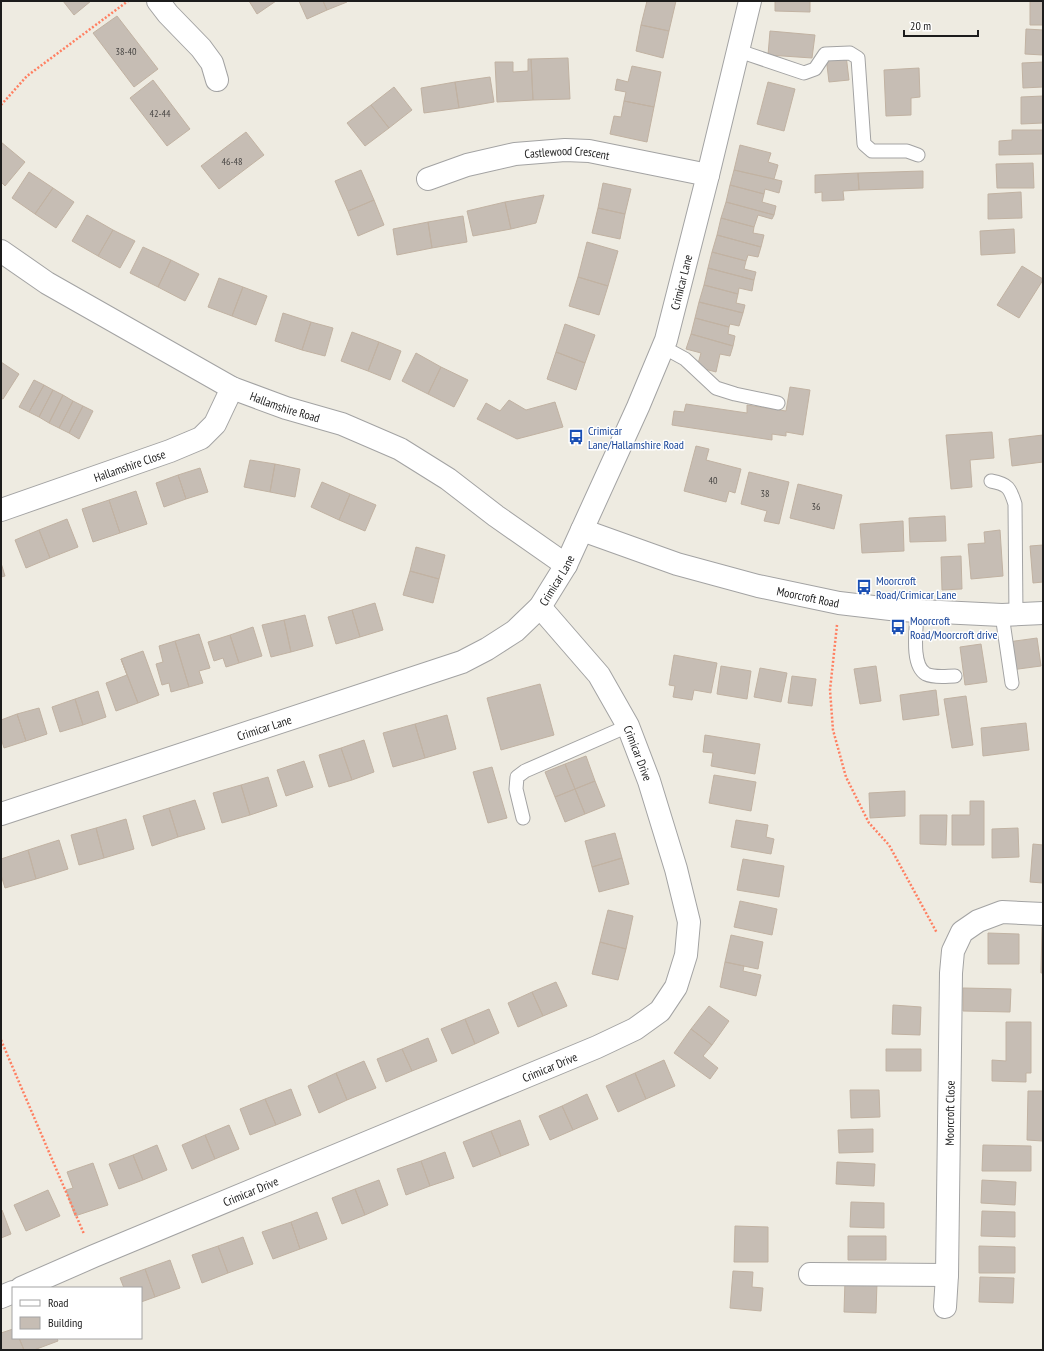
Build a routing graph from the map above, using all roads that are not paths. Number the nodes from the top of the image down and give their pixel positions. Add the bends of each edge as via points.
1 (158, 1) edge
2 (750, 1) edge
3 (739, 50) junction
4 (217, 80) dead end
5 (918, 155) dead end
6 (708, 175) junction
7 (428, 179) dead end
8 (1, 251) edge
9 (663, 347) junction
10 (232, 388) junction
11 (778, 403) dead end
12 (991, 481) dead end
13 (1, 510) edge
14 (582, 530) junction
15 (566, 565) junction
16 (540, 607) junction
17 (917, 611) junction
18 (1043, 613) edge
19 (1009, 615) junction
20 (955, 676) dead end
21 (1012, 683) dead end
22 (628, 726) junction
23 (1, 814) edge
24 (523, 818) dead end
25 (1043, 914) edge
26 (810, 1274) dead end
27 (947, 1275) junction
28 (23, 1287) edge
29 (12, 1292) edge
30 (1, 1297) edge
31 (945, 1306) dead end

1 - 4 street via 201,48 212,63
2 - 3 street, Crimicar Lane
3 - 5 lane via 804,72 815,69 825,54 850,53 858,58 864,144 872,151 907,151
3 - 6 street, Crimicar Lane
6 - 7 street, Castlewood Crescent via 589,151 565,150 515,154 467,165
6 - 9 street, Crimicar Lane
8 - 10 street, Hallamshire Road via 47,283
9 - 11 lane via 685,359 716,388
9 - 14 street, Crimicar Lane
10 - 13 street, Hallamshire Close via 215,424 201,438 170,452
10 - 15 street, Hallamshire Road via 286,408 342,424 400,449 448,479
12 - 19 lane via 1003,483 1010,490 1015,504
14 - 15 street, Crimicar Lane
14 - 17 street, Moorcroft Road via 677,564 758,586 840,603
15 - 16 street, Crimicar Lane
16 - 22 street, Crimicar Drive via 599,675
16 - 23 street, Crimicar Lane via 515,631 462,662
17 - 19 street, Moorcroft Road
17 - 20 lane via 916,652 919,666 927,674
18 - 19 street, Moorcroft Road
19 - 21 lane
22 - 24 lane via 517,777 516,789
22 - 28 street, Crimicar Drive via 649,781 676,869 688,922 686,955 676,987 660,1012 635,1029 596,1047
25 - 27 street, Moorcroft Close via 1002,912 978,921 962,932 953,951
26 - 27 street
27 - 31 street, Moorcroft Close
29 - 30 street

